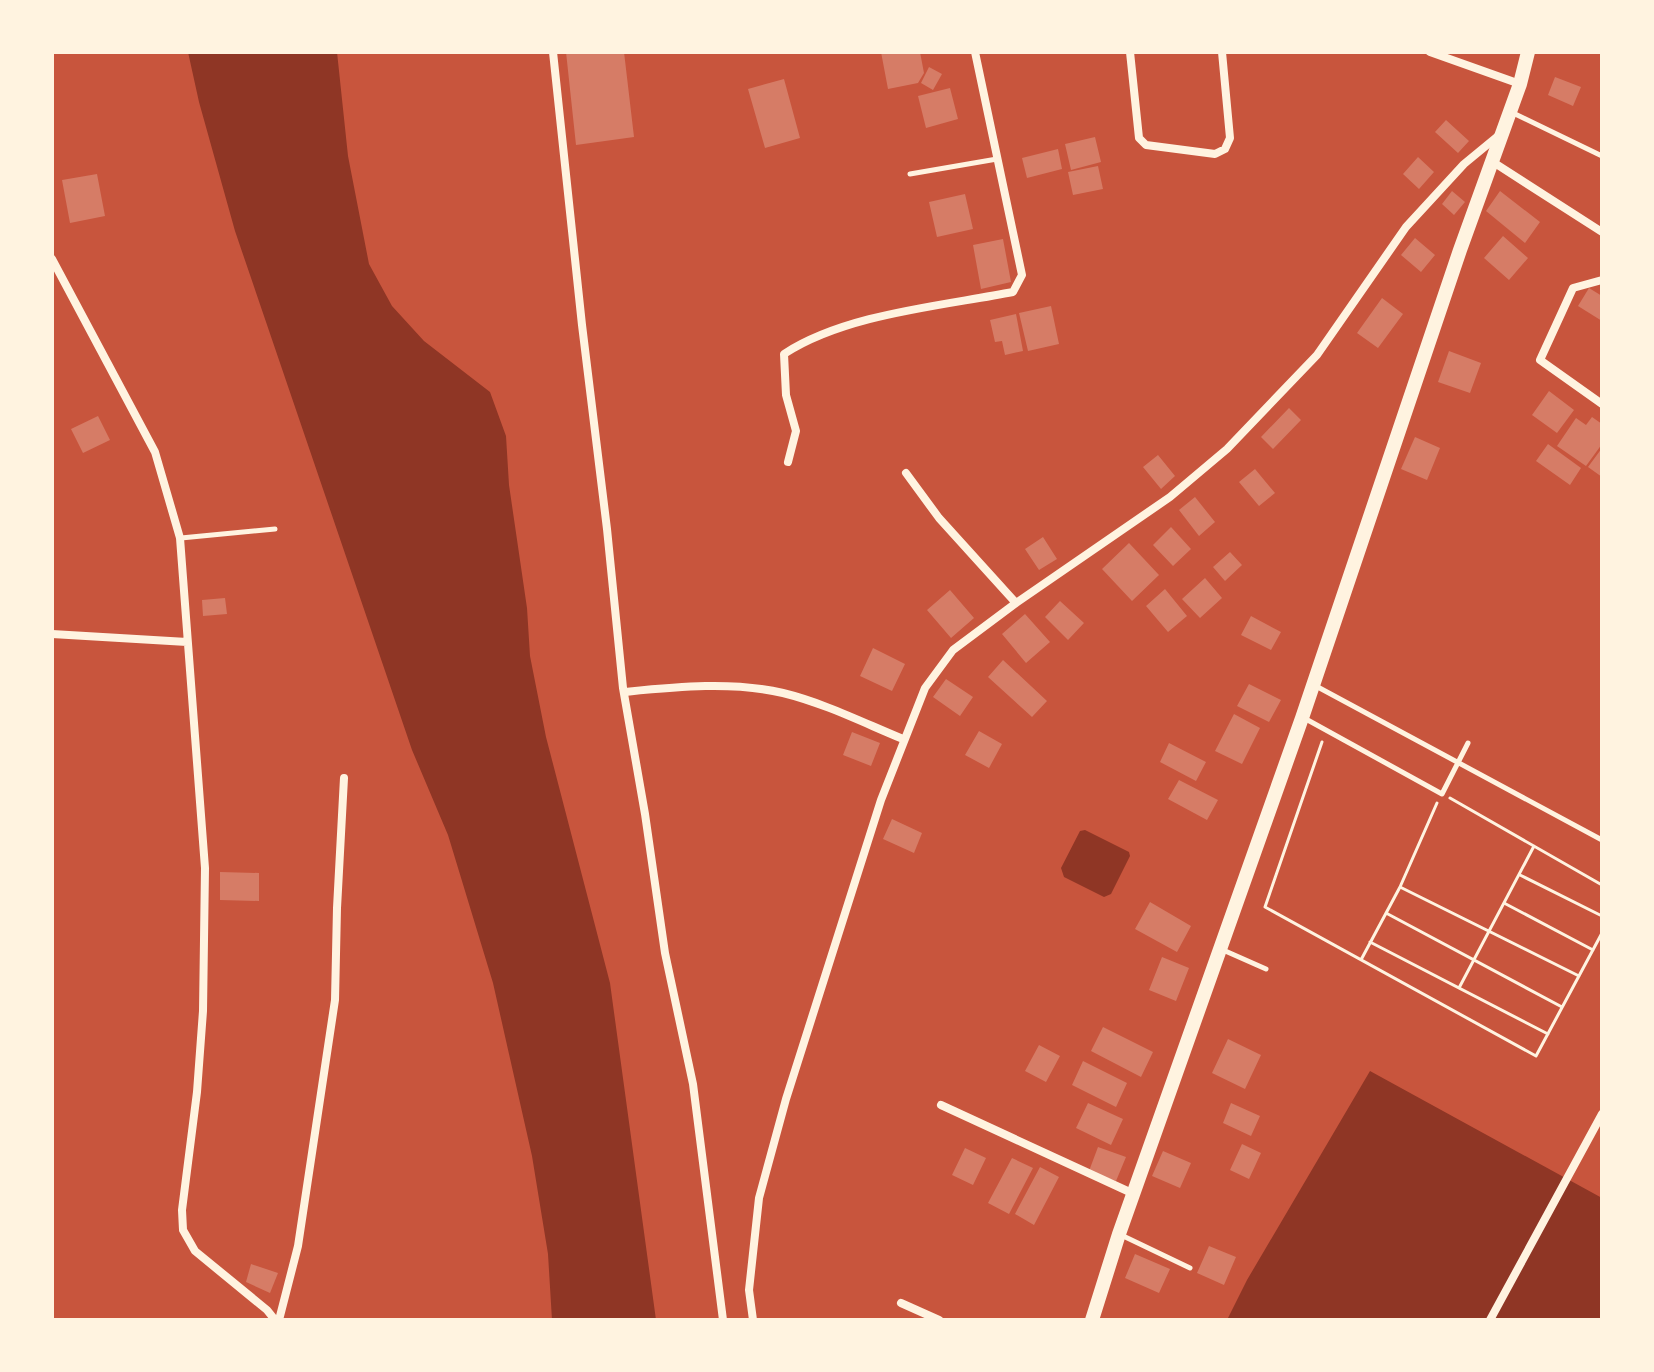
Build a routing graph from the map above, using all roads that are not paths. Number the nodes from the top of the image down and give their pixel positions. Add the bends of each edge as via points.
1 (553, 52) edge
2 (975, 52) edge
3 (1130, 52) edge
4 (1222, 52) edge
5 (1430, 52) edge
6 (1528, 52) edge
7 (1520, 84) junction
8 (1510, 111) junction
9 (1502, 133) junction
10 (1602, 156) edge
11 (997, 159) junction
12 (1493, 162) junction
13 (910, 174) dead end
14 (1602, 232) edge
15 (52, 259) edge
16 (1602, 280) edge
17 (1602, 404) edge
18 (788, 462) dead end
19 (906, 473) dead end
20 (275, 529) dead end
21 (180, 538) junction
22 (1016, 603) junction
23 (52, 634) edge
24 (187, 642) junction
25 (1313, 685) junction
26 (624, 692) junction
27 (1302, 718) junction
28 (903, 739) junction
29 (1468, 743) dead end
30 (1458, 763) junction
31 (344, 778) dead end
32 (1602, 840) edge
33 (1221, 949) junction
34 (1266, 969) dead end
35 (941, 1105) dead end
36 (1602, 1114) edge
37 (1134, 1194) junction
38 (1119, 1234) junction
39 (1190, 1268) dead end
40 (901, 1303) dead end
41 (277, 1320) edge
42 (723, 1320) edge
43 (753, 1320) edge
44 (939, 1320) edge
45 (1092, 1320) edge
46 (1490, 1320) edge

1 - 26 street
2 - 11 street
3 - 4 street via 1139,138 1146,145 1215,154 1230,138
5 - 7 street
6 - 7 main road
7 - 8 main road
8 - 9 main road
8 - 10 lane
9 - 12 main road
9 - 22 street via 1464,164 1406,227 1317,355 1227,449 1170,497
11 - 13 lane
11 - 18 street via 1022,275 1013,292 851,323 784,354 786,395 796,431
12 - 14 street
12 - 25 main road
15 - 21 street via 155,452
16 - 17 street via 1573,288 1540,360
19 - 22 street
20 - 21 lane
21 - 24 street
22 - 28 street via 953,650 925,688
23 - 24 street
24 - 41 street via 204,900 203,1011 183,1230 195,1251
25 - 27 main road
25 - 30 lane
26 - 28 street via 724,687 782,693
26 - 42 street via 665,953 693,1084
27 - 30 lane via 1442,794
27 - 33 main road
28 - 43 street via 759,1198 749,1290
29 - 30 lane
30 - 32 lane
31 - 41 street via 335,1000 298,1246
33 - 34 lane
33 - 37 main road
35 - 37 street
36 - 46 street
37 - 38 main road
38 - 39 lane
38 - 45 main road
40 - 44 street

